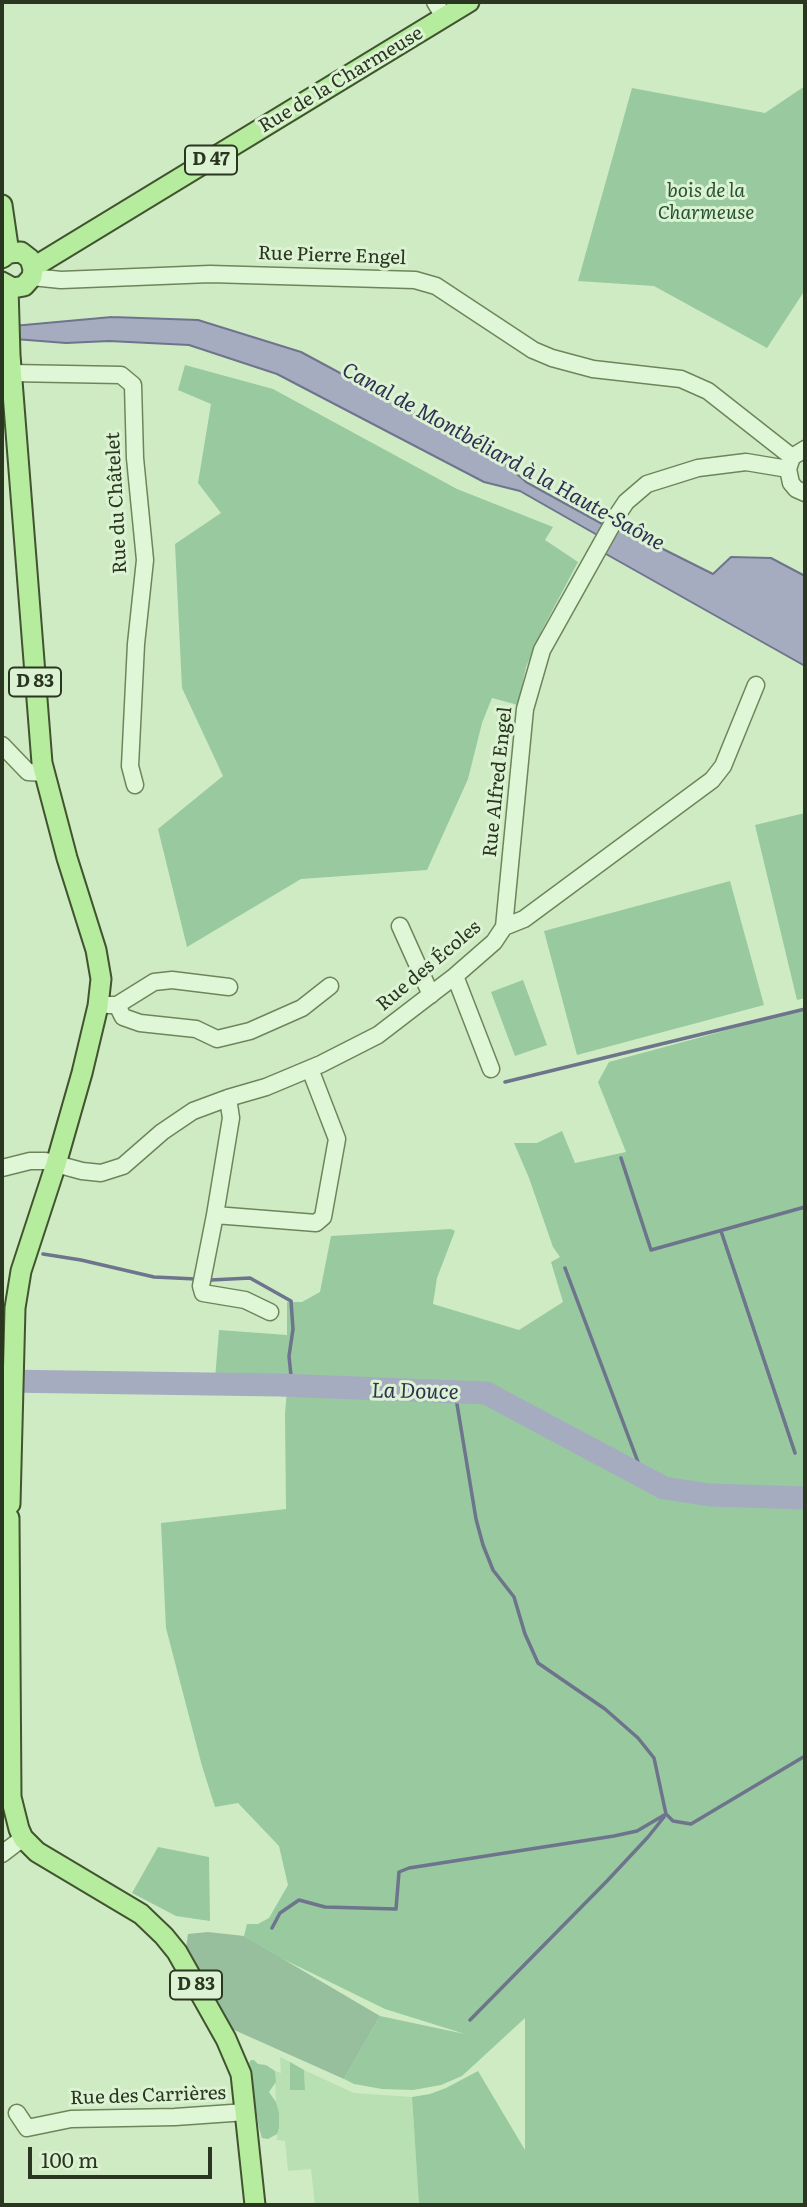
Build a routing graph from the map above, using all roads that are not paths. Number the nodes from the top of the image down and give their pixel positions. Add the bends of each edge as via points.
1 (468, 2) edge
2 (440, 9) edge
3 (2, 205) edge
4 (6, 255) edge
5 (32, 271) junction
6 (5, 284) edge
7 (11, 373) junction
8 (795, 458) edge
9 (805, 493) edge
10 (755, 685) dead end
11 (2, 745) edge
12 (45, 773) junction
13 (135, 785) dead end
14 (505, 919) junction
15 (400, 926) dead end
16 (455, 976) junction
17 (330, 986) dead end
18 (229, 987) dead end
19 (431, 995) junction
20 (108, 1005) junction
21 (310, 1069) junction
22 (491, 1069) dead end
23 (228, 1098) junction
24 (56, 1164) junction
25 (2, 1168) edge
26 (215, 1215) junction
27 (270, 1312) dead end
28 (6, 1511) edge
29 (23, 1838) junction
30 (2, 1854) edge
31 (246, 2112) junction
32 (17, 2113) dead end
33 (255, 2205) edge

1 - 2 main road, Rue de la Charmeuse / D 47
2 - 5 main road, Rue de la Charmeuse / D 47
3 - 4 main road
4 - 5 main road via 26,255
5 - 6 main road, Rue de la Charmeuse via 24,286
5 - 8 street, Rue Pierre Engel via 61,279 210,274 415,280 436,286 552,358 593,369 681,379 708,391
6 - 7 main road, D 83
7 - 12 main road, D 83
7 - 13 street, Rue du Châtelet via 121,375 133,385 145,560 130,766
8 - 9 street, Rue Pierre Engel via 791,483
8 - 14 street, Rue Alfred Engel via 698,468 647,484 615,519 542,650 525,709
10 - 14 street, Rue des Écoles via 723,766 712,780 524,919
11 - 12 street via 28,772
12 - 20 main road, D 83
14 - 16 street, Rue des Écoles via 494,942
15 - 19 street
16 - 19 street, Rue des Écoles
16 - 22 street
17 - 20 street via 302,1008 250,1031 217,1039 196,1029 140,1023 122,1017
18 - 20 street via 154,982
19 - 21 street, Rue des Écoles via 378,1035
20 - 24 main road, D 83 via 82,1073
21 - 23 street, Rue des Écoles
21 - 26 street via 337,1139 323,1217 316,1223
23 - 24 street, Rue des Écoles via 193,1111 123,1166 101,1172
23 - 26 street via 231,1118
24 - 25 street, Rue des Écoles via 30,1161
24 - 28 main road, D 83 via 21,1271 15,1308
26 - 27 street via 203,1293 245,1300
28 - 29 main road, D 83 via 11,1797
29 - 30 street
29 - 31 main road, D 83 via 55,1864 141,1914 164,1936 231,2050 241,2074
31 - 32 street, Rue des Carrières via 71,2119 27,2128
31 - 33 main road, D 83

